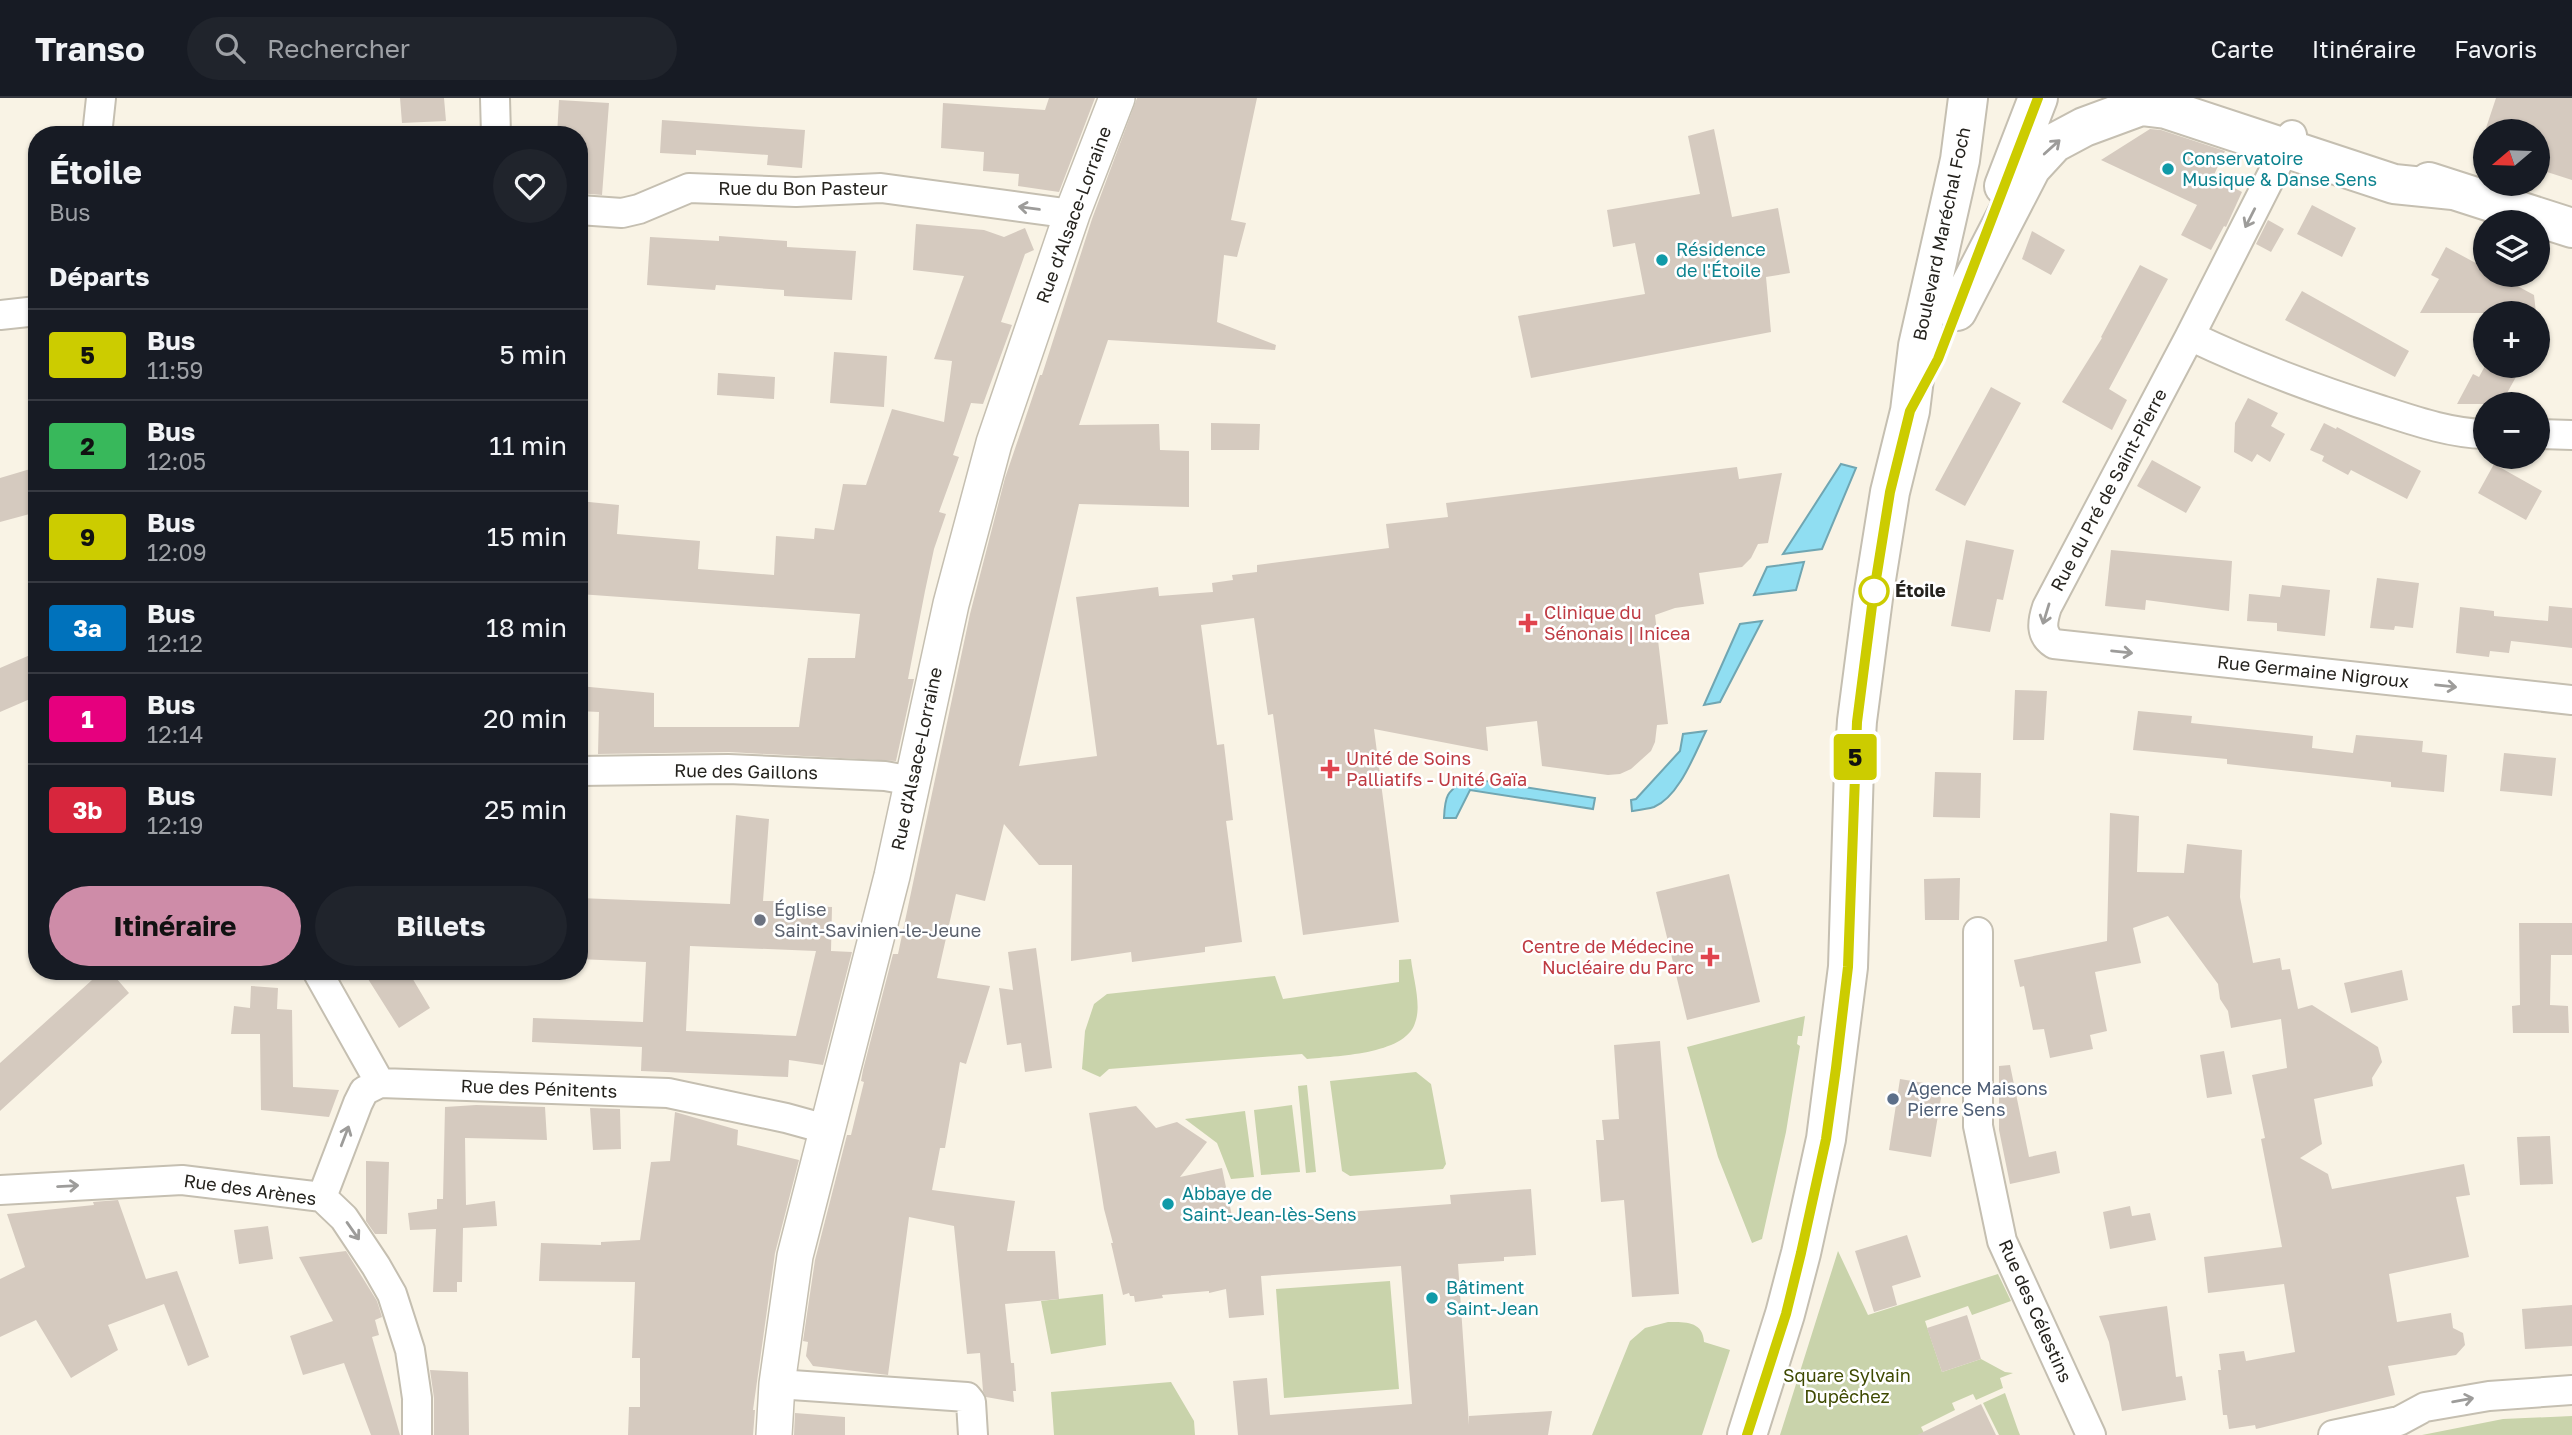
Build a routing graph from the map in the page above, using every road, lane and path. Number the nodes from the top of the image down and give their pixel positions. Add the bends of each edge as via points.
1 (102, 98) edge
2 (495, 98) edge
3 (1117, 98) edge
4 (1968, 98) edge
5 (2011, 98) edge
6 (2038, 98) edge
7 (2181, 98) edge
8 (98, 126) edge
9 (495, 126) edge
10 (2289, 142) junction
11 (588, 211) edge
12 (1072, 214) junction
13 (2572, 228) edge
14 (1957, 311) junction
15 (28, 312) edge
16 (0, 316) edge
17 (2190, 336) junction
18 (1910, 411) junction
19 (2473, 433) edge
20 (2550, 434) edge
21 (2572, 435) edge
22 (2054, 645) joint
23 (2572, 700) edge
24 (588, 771) edge
25 (913, 781) junction
26 (1978, 932) dead end
27 (322, 980) edge
28 (380, 1083) junction
29 (826, 1129) junction
30 (0, 1190) edge
31 (322, 1197) junction
32 (777, 1384) junction
33 (2572, 1390) edge
34 (417, 1435) edge
35 (774, 1435) edge
36 (973, 1435) edge
37 (1748, 1435) edge
38 (2091, 1435) edge
39 (2333, 1435) edge

1 - 8 street
2 - 9 street
3 - 12 street, Rue d'Alsace-Lorraine
4 - 18 main road, Boulevard Maréchal Foch via 1960,160 1918,346
5 - 18 main road
6 - 14 main road, Boulevard Maréchal Foch
7 - 10 main road
10 - 13 main road
14 -> 10 main road via 2031,168 2068,135 2141,106
10 -> 17 street, Rue du Pré de Saint-Pierre
12 -> 11 street, Rue du Bon Pasteur via 881,188 796,192 689,188 622,213
12 - 25 street, Rue d'Alsace-Lorraine via 994,443 951,604
14 - 18 main road, Boulevard Maréchal Foch
15 - 16 street
17 - 19 street via 2306,387 2434,427
17 -> 22 street, Rue du Pré de Saint-Pierre via 2047,607 2043,627
18 - 37 main road, Boulevard Maréchal Foch via 1890,492 1857,722 1848,967 1826,1139 1786,1314
20 - 21 street
22 -> 23 street, Rue Germaine Nigroux
24 - 25 street, Rue des Gaillons via 728,769 880,775
25 - 29 street, Rue d'Alsace-Lorraine
26 - 38 street, Rue des Célestins via 1978,1126 2002,1241
27 - 28 street
28 - 29 street, Rue des Pénitents via 668,1093
31 -> 28 street via 358,1103 365,1091
29 - 32 street, Rue d'Alsace-Lorraine via 795,1256
30 -> 31 street, Rue des Arènes via 182,1180
31 -> 34 street, Rue des Arènes via 344,1218 392,1294 410,1350
32 - 35 street, Rue d'Alsace-Lorraine
32 - 36 street via 967,1397
39 -> 33 street via 2399,1421 2425,1407 2489,1396

